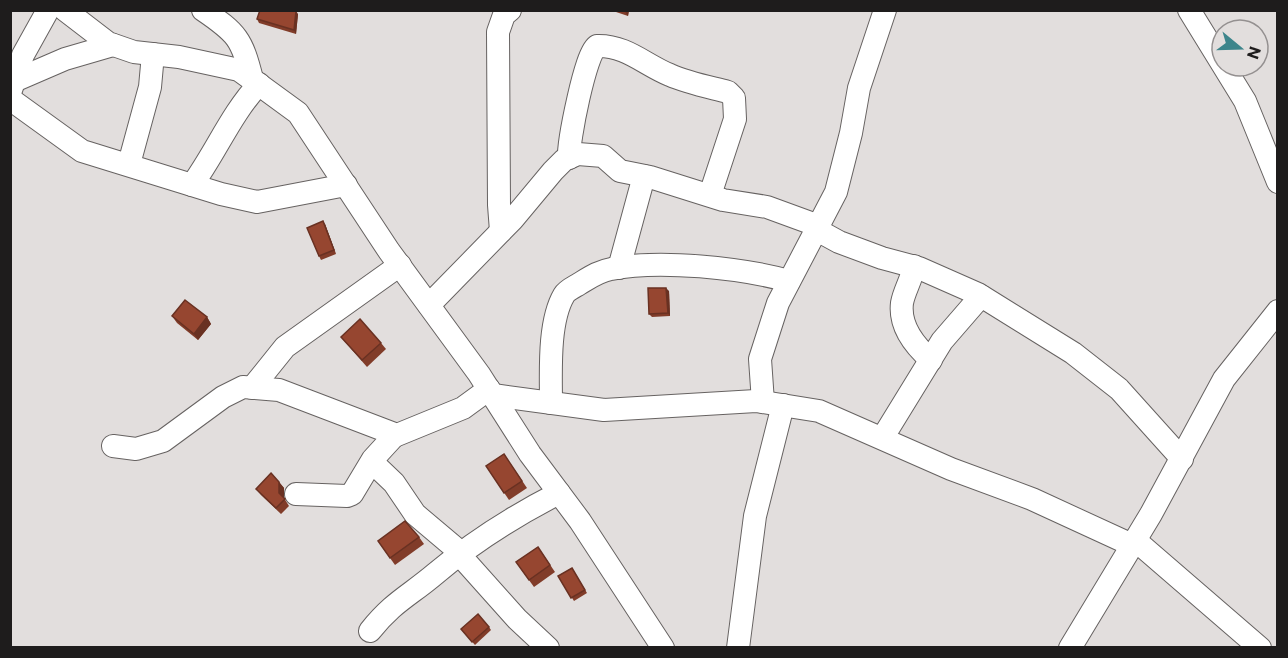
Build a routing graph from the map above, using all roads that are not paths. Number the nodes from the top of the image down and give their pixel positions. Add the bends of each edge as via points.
1 (48, 10) edge
2 (65, 10) edge
3 (203, 10) edge
4 (510, 10) edge
5 (885, 10) edge
6 (1189, 10) edge
7 (113, 45) junction
8 (153, 54) junction
9 (13, 79) edge
10 (256, 81) junction
11 (570, 158) junction
12 (129, 164) junction
13 (644, 176) junction
14 (1278, 182) edge
15 (192, 185) junction
16 (346, 185) junction
17 (710, 195) junction
18 (818, 228) junction
19 (501, 231) junction
20 (400, 265) junction
21 (914, 267) junction
22 (619, 268) junction
23 (789, 281) junction
24 (981, 296) junction
25 (429, 305) junction
26 (1278, 311) edge
27 (931, 360) junction
28 (252, 388) junction
29 (491, 392) junction
30 (551, 403) junction
31 (773, 404) junction
32 (395, 435) junction
33 (883, 437) junction
34 (112, 446) dead end
35 (1182, 459) junction
36 (372, 462) junction
37 (559, 492) junction
38 (296, 494) dead end
39 (1133, 542) junction
40 (459, 552) junction
41 (370, 632) dead end
42 (548, 648) edge
43 (663, 648) edge
44 (738, 648) edge
45 (1070, 648) edge
46 (1260, 648) edge

1 - 9 street
2 - 7 street
3 - 10 street via 235,33
4 - 19 street via 498,32
5 - 18 street via 859,88 836,192
6 - 14 street via 1245,101
7 - 8 street
7 - 9 street
8 - 10 street via 239,70
8 - 12 street via 150,87
9 - 12 street via 82,151
10 - 15 street
10 - 16 street via 298,113
11 - 13 street via 578,154 603,156 620,171
11 - 17 street via 570,134 588,56 597,46 612,47 636,55 669,75 728,92 734,98 735,119
11 - 19 street via 553,171
12 - 15 street
13 - 17 street
13 - 22 street
15 - 16 street via 257,202
16 - 20 street
17 - 18 street via 767,207
18 - 21 street via 850,246
18 - 23 street
19 - 25 street
20 - 25 street
20 - 28 street via 285,347
21 - 24 street
21 - 27 street via 902,303 905,322 910,340
22 - 23 street via 708,268
22 - 30 street via 594,274 564,293 552,347
23 - 31 street via 760,359
24 - 27 street via 942,341
24 - 35 street via 1073,353 1119,389
25 - 29 street
26 - 35 street via 1224,379
27 - 33 street
28 - 32 street via 279,390
28 - 34 street via 243,387 223,397 163,441 136,449
29 - 30 street
29 - 32 street via 463,408
29 - 37 street
30 - 31 street via 604,410
31 - 33 street via 819,411
31 - 44 street
32 - 36 street
33 - 39 street via 951,469
35 - 39 street
36 - 38 street via 358,487 347,496
36 - 40 street via 394,483 415,514
37 - 40 street
37 - 43 street
39 - 45 street
39 - 46 street
40 - 41 street via 395,602
40 - 42 street via 517,619

